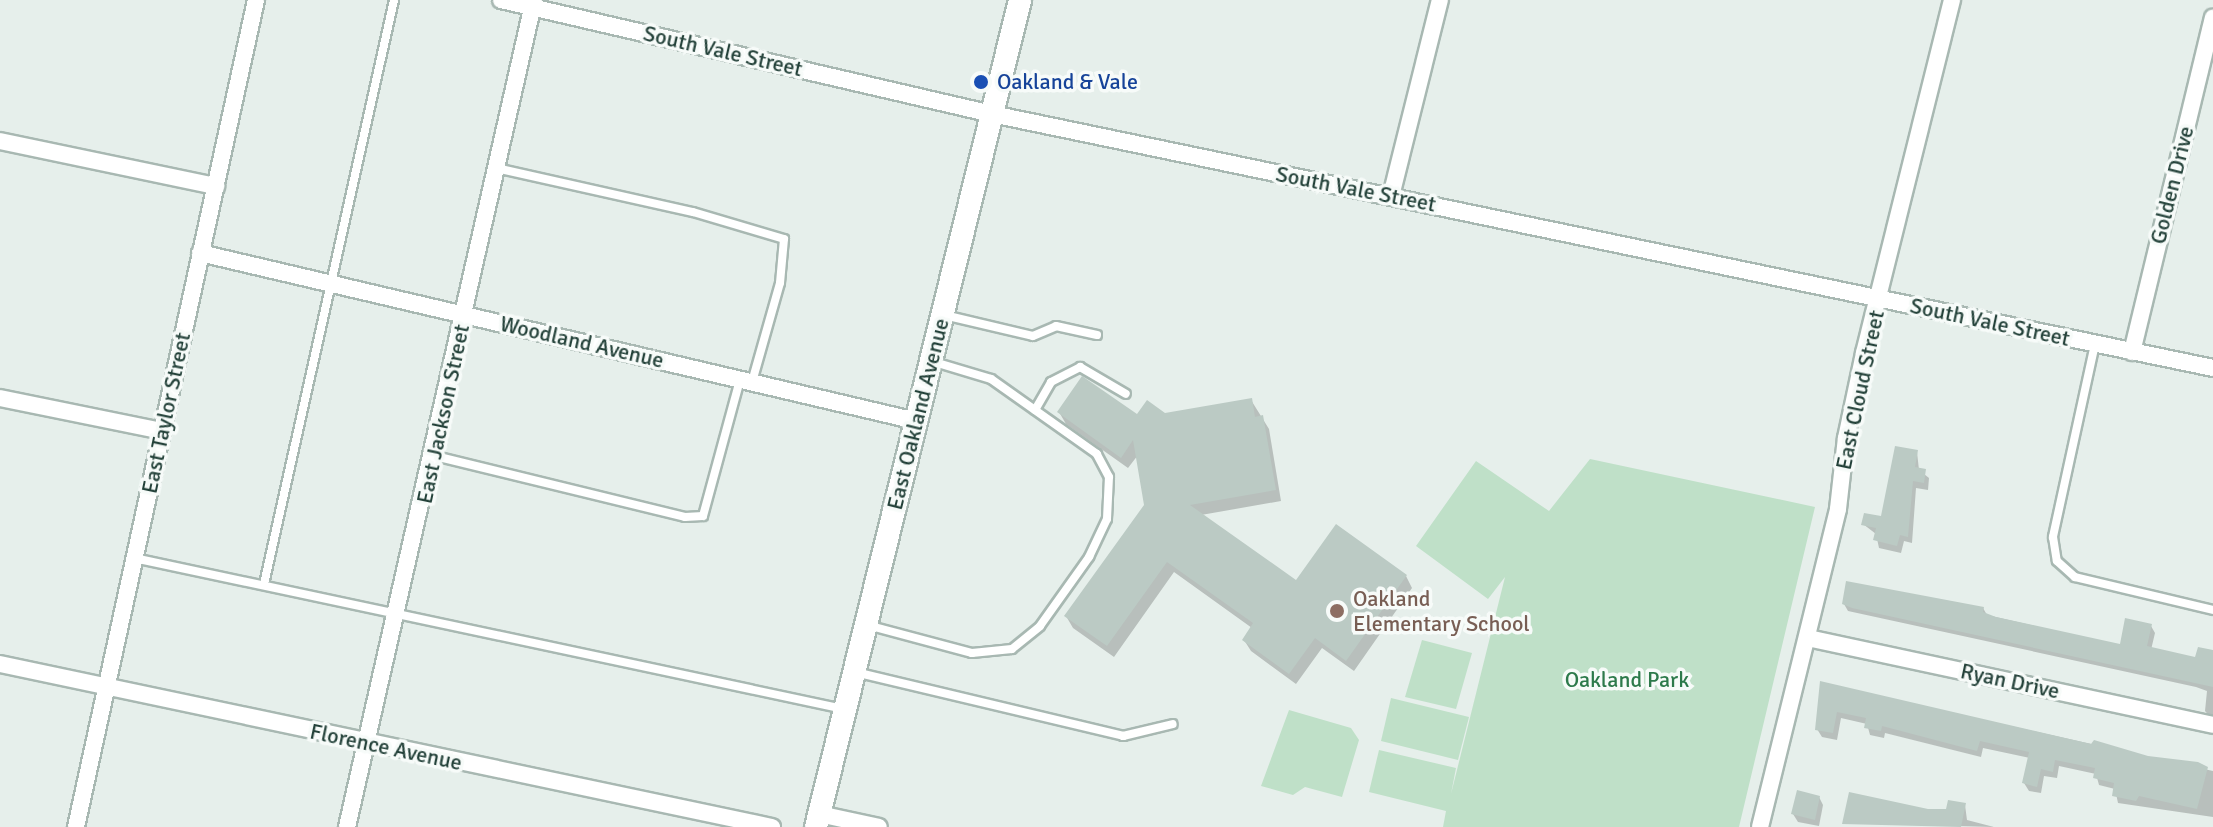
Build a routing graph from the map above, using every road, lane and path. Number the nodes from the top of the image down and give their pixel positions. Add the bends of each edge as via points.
1 (256, 0) edge
2 (394, 0) edge
3 (501, 0) edge
4 (1020, 0) edge
5 (1440, 0) edge
6 (1952, 0) edge
7 (534, 4) edge
8 (2213, 18) edge
9 (992, 114) junction
10 (0, 141) edge
11 (496, 168) junction
12 (216, 186) junction
13 (1391, 196) junction
14 (200, 253) junction
15 (331, 283) junction
16 (1879, 298) junction
17 (465, 314) junction
18 (943, 315) junction
19 (1097, 335) dead end
20 (2095, 344) junction
21 (2132, 352) junction
22 (931, 361) junction
23 (2213, 368) edge
24 (746, 381) junction
25 (1126, 394) dead end
26 (0, 398) edge
27 (1035, 410) junction
28 (916, 421) junction
29 (162, 431) junction
30 (435, 456) junction
31 (134, 558) junction
32 (264, 584) junction
33 (2213, 610) edge
34 (399, 614) junction
35 (866, 625) junction
36 (1808, 638) junction
37 (0, 664) edge
38 (854, 672) junction
39 (107, 686) junction
40 (845, 709) junction
41 (1173, 724) dead end
42 (2213, 725) edge
43 (368, 744) junction
44 (817, 820) edge
45 (76, 827) edge
46 (347, 827) edge
47 (772, 827) edge
48 (879, 827) edge
49 (1760, 827) edge

1 - 12 street, East Taylor Street
2 - 15 lane
3 - 7 street, South Vale Street
4 - 9 main road, East Oakland Avenue
5 - 13 street
6 - 16 street, East Cloud Street
7 - 9 street, South Vale Street
7 - 11 street, East Jackson Street
8 - 21 street, Golden Drive
9 - 13 street, South Vale Street
9 - 18 main road, East Oakland Avenue
10 - 12 street
11 - 17 street, East Jackson Street
11 - 24 lane via 693,212 784,239 780,283
12 - 14 street, East Taylor Street
13 - 16 street, South Vale Street
14 - 15 street, Woodland Avenue
14 - 29 street, East Taylor Street
15 - 17 street, Woodland Avenue
15 - 32 lane
16 - 20 street, South Vale Street
16 - 36 street, East Cloud Street
17 - 24 street, Woodland Avenue
17 - 30 street, East Jackson Street
18 - 19 lane via 1033,336 1056,326
18 - 22 main road, East Oakland Avenue
20 - 21 street, South Vale Street
20 - 33 lane via 2053,537 2057,561 2075,577
21 - 23 street, South Vale Street
22 - 27 lane via 991,379
22 - 28 main road, East Oakland Avenue
24 - 28 street, Woodland Avenue
24 - 30 lane via 703,516 670,514
25 - 27 lane via 1080,367 1051,382
26 - 29 street
27 - 35 lane via 1097,454 1110,492 1103,533 1040,626 1012,649 979,654
28 - 35 main road, East Oakland Avenue
29 - 31 street, East Taylor Street
30 - 34 street, East Jackson Street
31 - 32 lane
31 - 39 street, East Taylor Street
32 - 34 lane
34 - 40 lane
34 - 43 street, East Jackson Street
35 - 38 main road, East Oakland Avenue
36 - 42 street, Ryan Drive
36 - 49 street, East Cloud Street
37 - 39 street, Florence Avenue
38 - 40 main road, East Oakland Avenue
38 - 41 lane via 1123,736
39 - 43 street, Florence Avenue
39 - 45 street, East Taylor Street
40 - 44 main road, East Oakland Avenue
43 - 46 street, East Jackson Street
43 - 47 street, Florence Avenue
44 - 48 street

